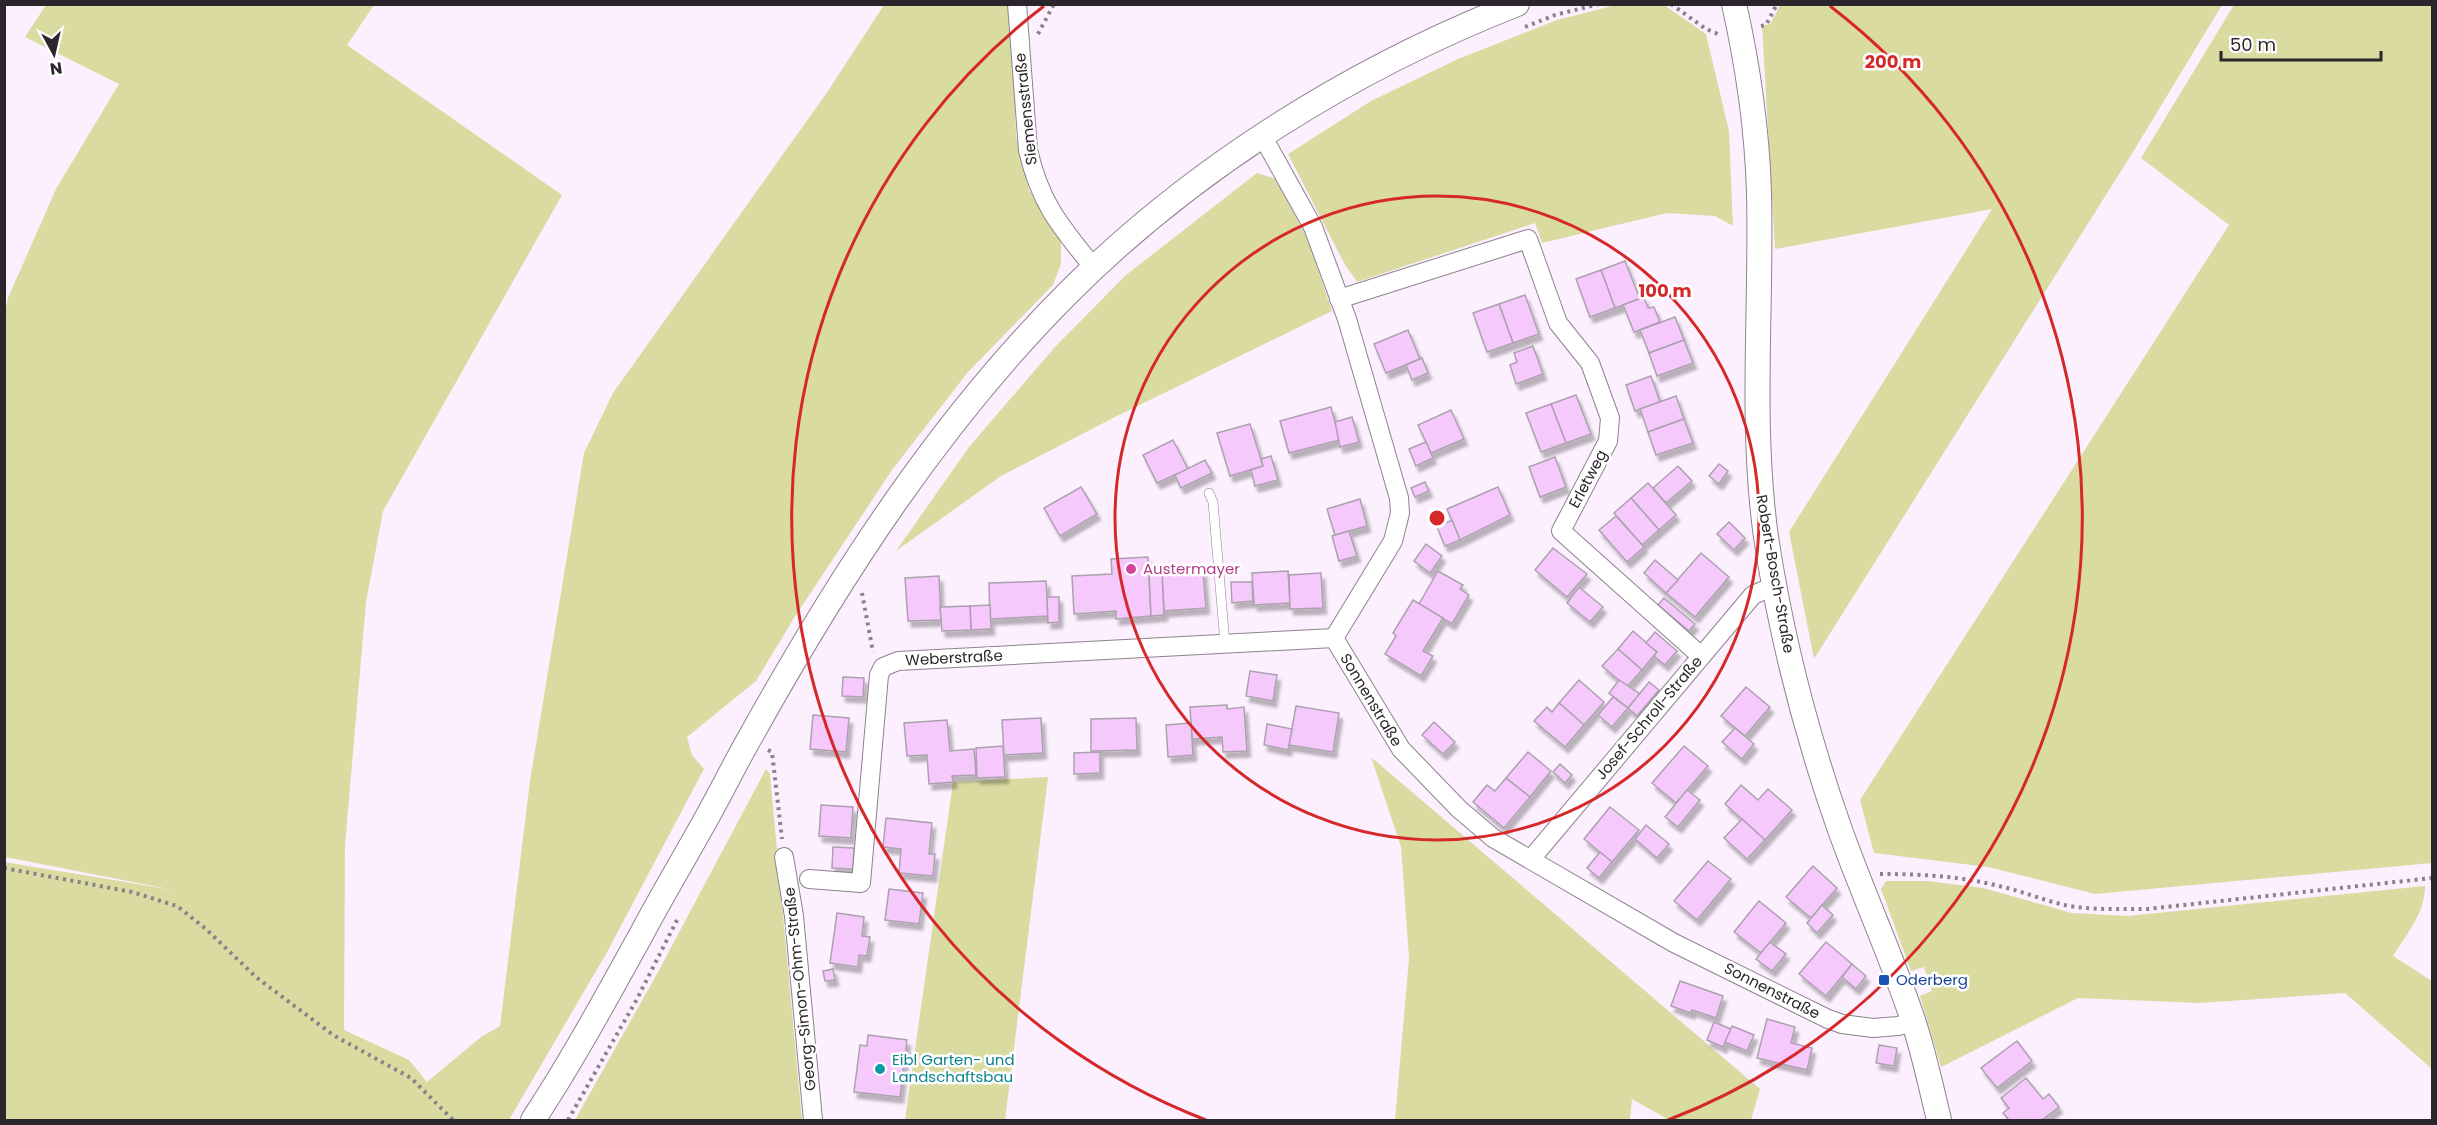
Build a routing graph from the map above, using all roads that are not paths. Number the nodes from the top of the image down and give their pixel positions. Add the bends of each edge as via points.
1 (1017, 4) edge
2 (1516, 4) edge
3 (1734, 4) edge
4 (1263, 137) junction
5 (1094, 268) junction
6 (1339, 299) junction
7 (1209, 493) dead end
8 (1774, 586) junction
9 (1334, 638) junction
10 (1225, 644) junction
11 (1701, 656) junction
12 (784, 857) road end
13 (1531, 859) junction
14 (809, 879) dead end
15 (1913, 1022) junction
16 (533, 1120) edge
17 (813, 1120) edge
18 (1939, 1120) edge

1 - 5 street, Siemensstraße via 1033,173 1054,217
2 - 4 street via 1398,57
3 - 8 street, Robert-Bosch-Straße via 1751,95 1759,192 1756,434
4 - 5 street via 1192,186
4 - 6 street, Sonnenstraße via 1313,227
5 - 16 street via 979,390 846,577 786,675 585,1036
6 - 9 street, Sonnenstraße via 1399,498 1400,513 1393,541
6 - 11 street, Erletweg via 1528,239 1558,323 1590,363 1610,418 1608,441 1561,531
7 - 10 lane via 1213,502
8 - 11 street, Josef-Schroll-Straße via 1753,595
8 - 15 street, Robert-Bosch-Straße via 1810,739
9 - 10 street, Weberstraße
9 - 13 street, Sonnenstraße via 1401,749 1493,838
10 - 14 street, Weberstraße via 898,661 883,667 879,675 861,883
11 - 13 street, Josef-Schroll-Straße
12 - 17 street, Georg-Simon-Ohm-Straße via 794,916
13 - 15 street, Sonnenstraße via 1674,943 1828,1019 1873,1028
15 - 18 street, Robert-Bosch-Straße

